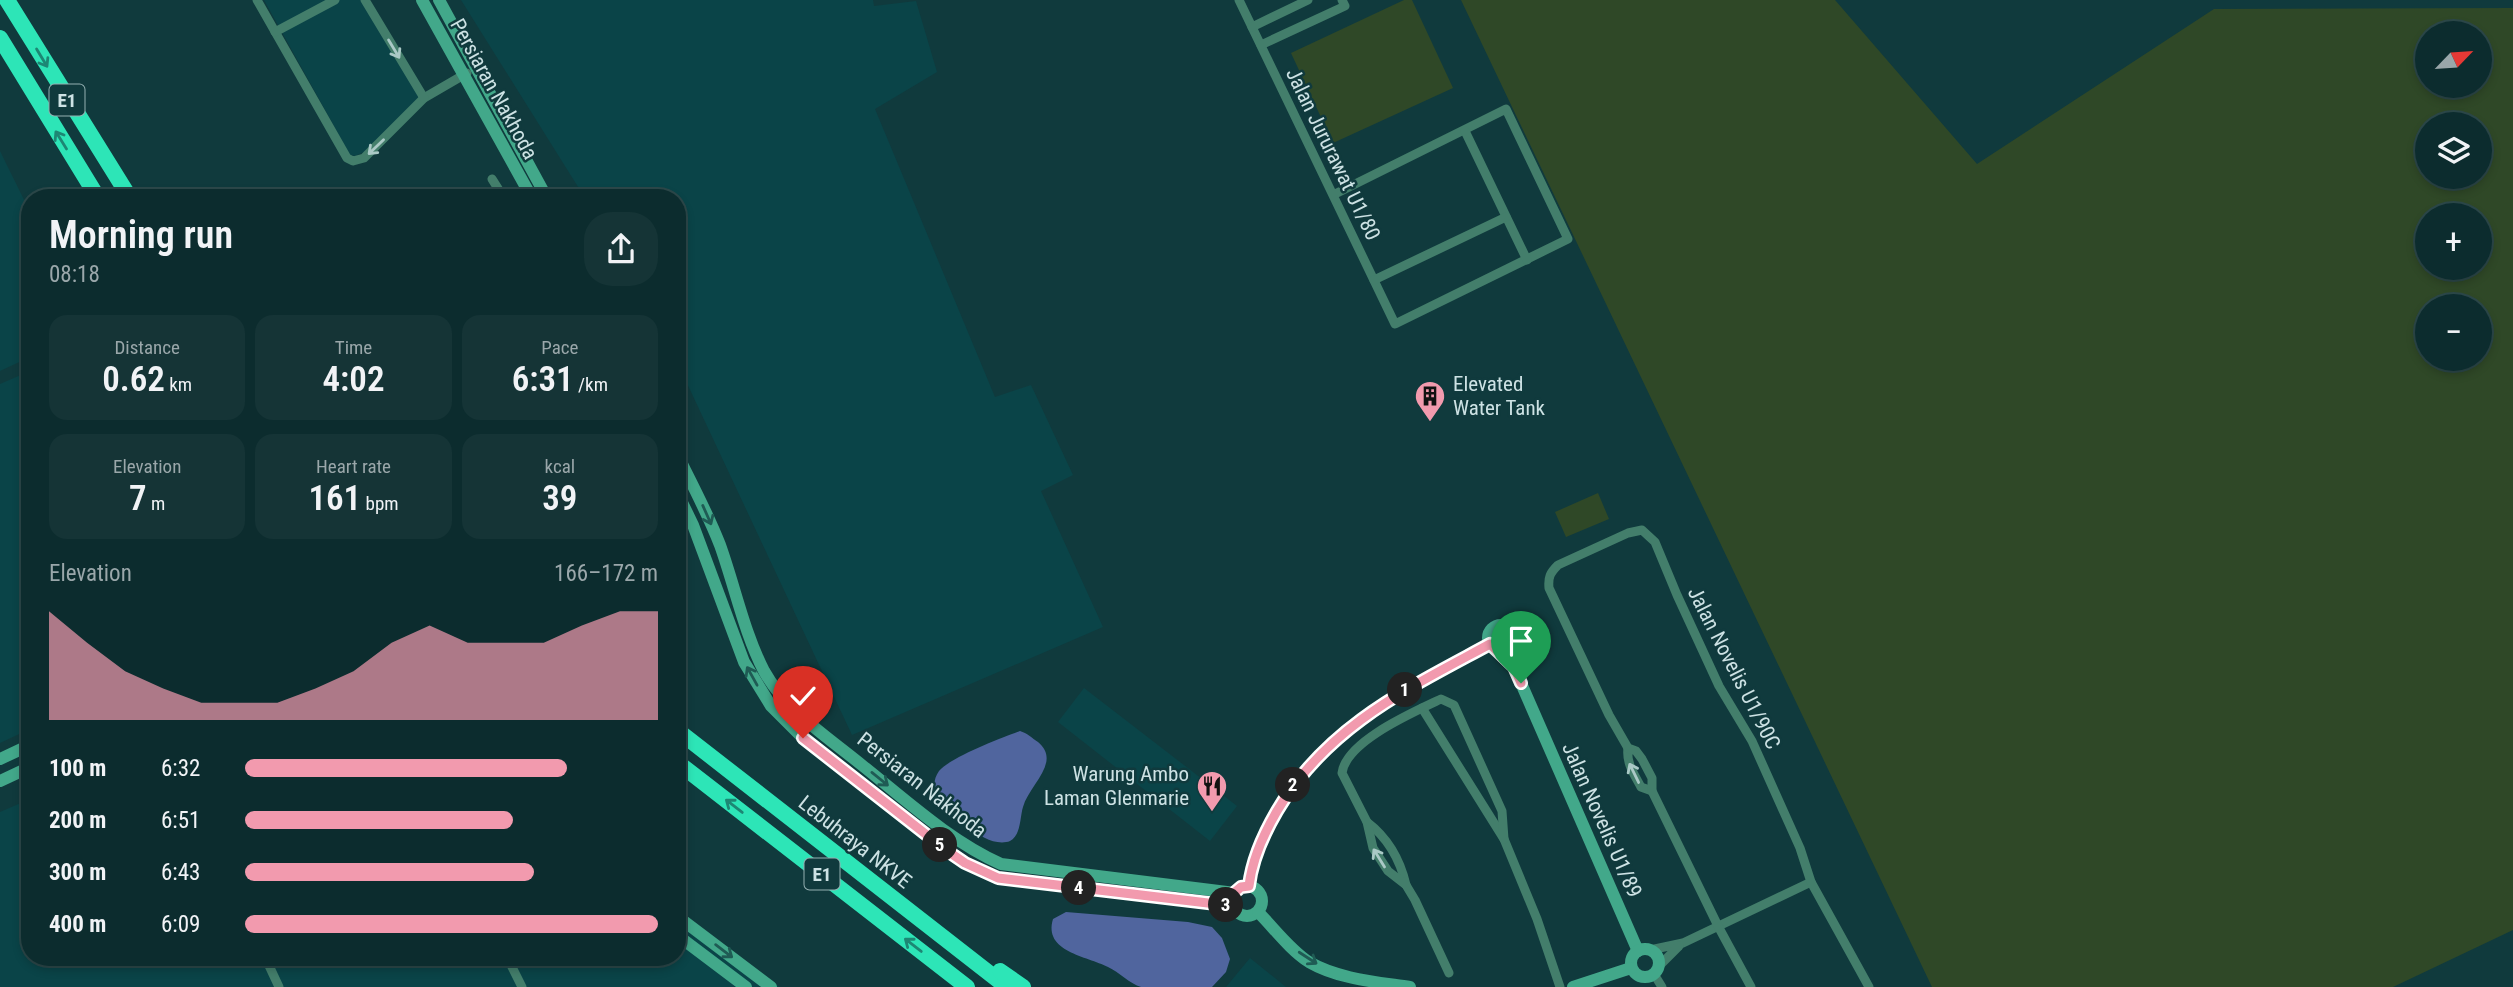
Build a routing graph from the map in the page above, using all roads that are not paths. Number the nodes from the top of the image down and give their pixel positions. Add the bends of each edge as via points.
1 (7, 0) edge
2 (257, 0) edge
3 (335, 0) edge
4 (365, 0) edge
5 (422, 0) edge
6 (439, 0) edge
7 (1239, 0) edge
8 (1308, 0) edge
9 (1344, 3) edge
10 (1252, 27) junction
11 (275, 32) junction
12 (0, 38) edge
13 (1261, 45) junction
14 (476, 68) junction
15 (464, 75) junction
16 (424, 98) junction
17 (1465, 131) junction
18 (492, 179) dead end
19 (92, 189) edge
20 (124, 189) edge
21 (498, 189) edge
22 (527, 189) edge
23 (542, 189) edge
24 (1333, 195) junction
25 (1506, 217) junction
26 (1527, 260) junction
27 (1374, 280) junction
28 (686, 473) edge
29 (686, 509) edge
30 (1512, 644) junction
31 (1494, 647) junction
32 (1514, 667) junction
33 (1422, 708) junction
34 (686, 737) edge
35 (21, 750) edge
36 (0, 759) edge
37 (686, 769) edge
38 (21, 771) edge
39 (0, 780) edge
40 (1492, 789) junction
41 (1478, 795) junction
42 (1367, 822) junction
43 (1504, 839) junction
44 (851, 867) junction
45 (1811, 881) junction
46 (1406, 885) junction
47 (1249, 886) junction
48 (1234, 899) junction
49 (1258, 912) junction
50 (686, 923) edge
51 (1718, 926) junction
52 (686, 942) edge
53 (1683, 943) junction
54 (1644, 950) junction
55 (269, 966) edge
56 (512, 966) edge
57 (1631, 968) junction
58 (1656, 970) junction
59 (1449, 973) dead end
60 (279, 987) edge
61 (522, 987) edge
62 (746, 987) edge
63 (771, 987) edge
64 (967, 987) edge
65 (1007, 987) edge
66 (1023, 987) edge
67 (1410, 987) edge
68 (1560, 987) edge
69 (1573, 987) edge
70 (1662, 987) edge
71 (1751, 987) edge
72 (1869, 987) edge

1 -> 20 highway, E1
2 - 11 street
3 - 11 street
4 -> 16 street
5 - 15 street, Persiaran Nakhoda
6 - 14 street, Persiaran Nakhoda
7 - 10 street, Jalan Jururawat U1/80
8 - 10 street
9 - 13 street
10 - 13 street, Jalan Jururawat U1/80
16 -> 11 street via 365,158 353,161 347,158
19 -> 12 highway, E1
13 - 24 street, Jalan Jururawat U1/80
14 - 15 street
14 - 23 street, Persiaran Nakhoda
15 - 16 street
15 - 22 street, Persiaran Nakhoda
17 - 24 street
17 - 25 street
17 - 26 street via 1506,109 1568,239
18 - 21 street
24 - 27 street, Jalan Jururawat U1/80
25 - 26 street
25 - 27 street
26 - 27 street, Jalan Jururawat U1/80 via 1395,324
28 -> 48 street, Persiaran Nakhoda via 720,544 765,673 790,706 959,841 1001,864
48 -> 29 street, Persiaran Nakhoda via 998,878 946,850 803,738 771,706 744,662
30 - 31 street via 1506,650
30 - 31 street via 1513,633 1503,625 1492,629 1489,636
30 - 32 street, Jalan Novelis U1/89
31 - 32 street, Jalan Novelis U1/89
31 - 47 street via 1397,694 1316,757 1264,834
32 - 54 street, Jalan Novelis U1/89
33 - 40 street via 1441,699 1454,705
33 - 41 street
33 - 42 street via 1377,733 1346,759 1342,774
34 - 44 highway, Lebuhraya NKVE / E1
35 - 36 street
64 -> 37 highway, E1
38 - 39 street
40 - 41 street
40 - 43 street via 1502,811
41 - 43 street
42 - 46 street via 1382,834 1402,865
46 -> 42 street via 1388,871 1373,848
43 - 68 street
44 - 65 highway, Lebuhraya NKVE / E1
44 - 66 highway
45 - 51 street
45 - 51 street, Jalan Novelis U1/90C via 1752,741 1719,686 1650,535 1642,530 1628,533 1558,565 1550,572 1549,588 1609,715 1652,778 1652,791
45 - 72 street
46 - 59 street
47 - 48 street via 1241,887
47 - 49 street via 1262,898
48 - 49 street via 1238,914 1246,917
49 -> 67 street via 1309,962 1337,973
50 -> 63 street
51 - 53 street
51 - 71 street
52 - 62 street
53 - 54 street
53 - 58 street
54 - 57 street via 1633,955
54 - 58 street via 1659,960
55 - 60 street
56 - 61 street
57 - 58 street via 1641,977
57 - 69 street
58 - 70 street

